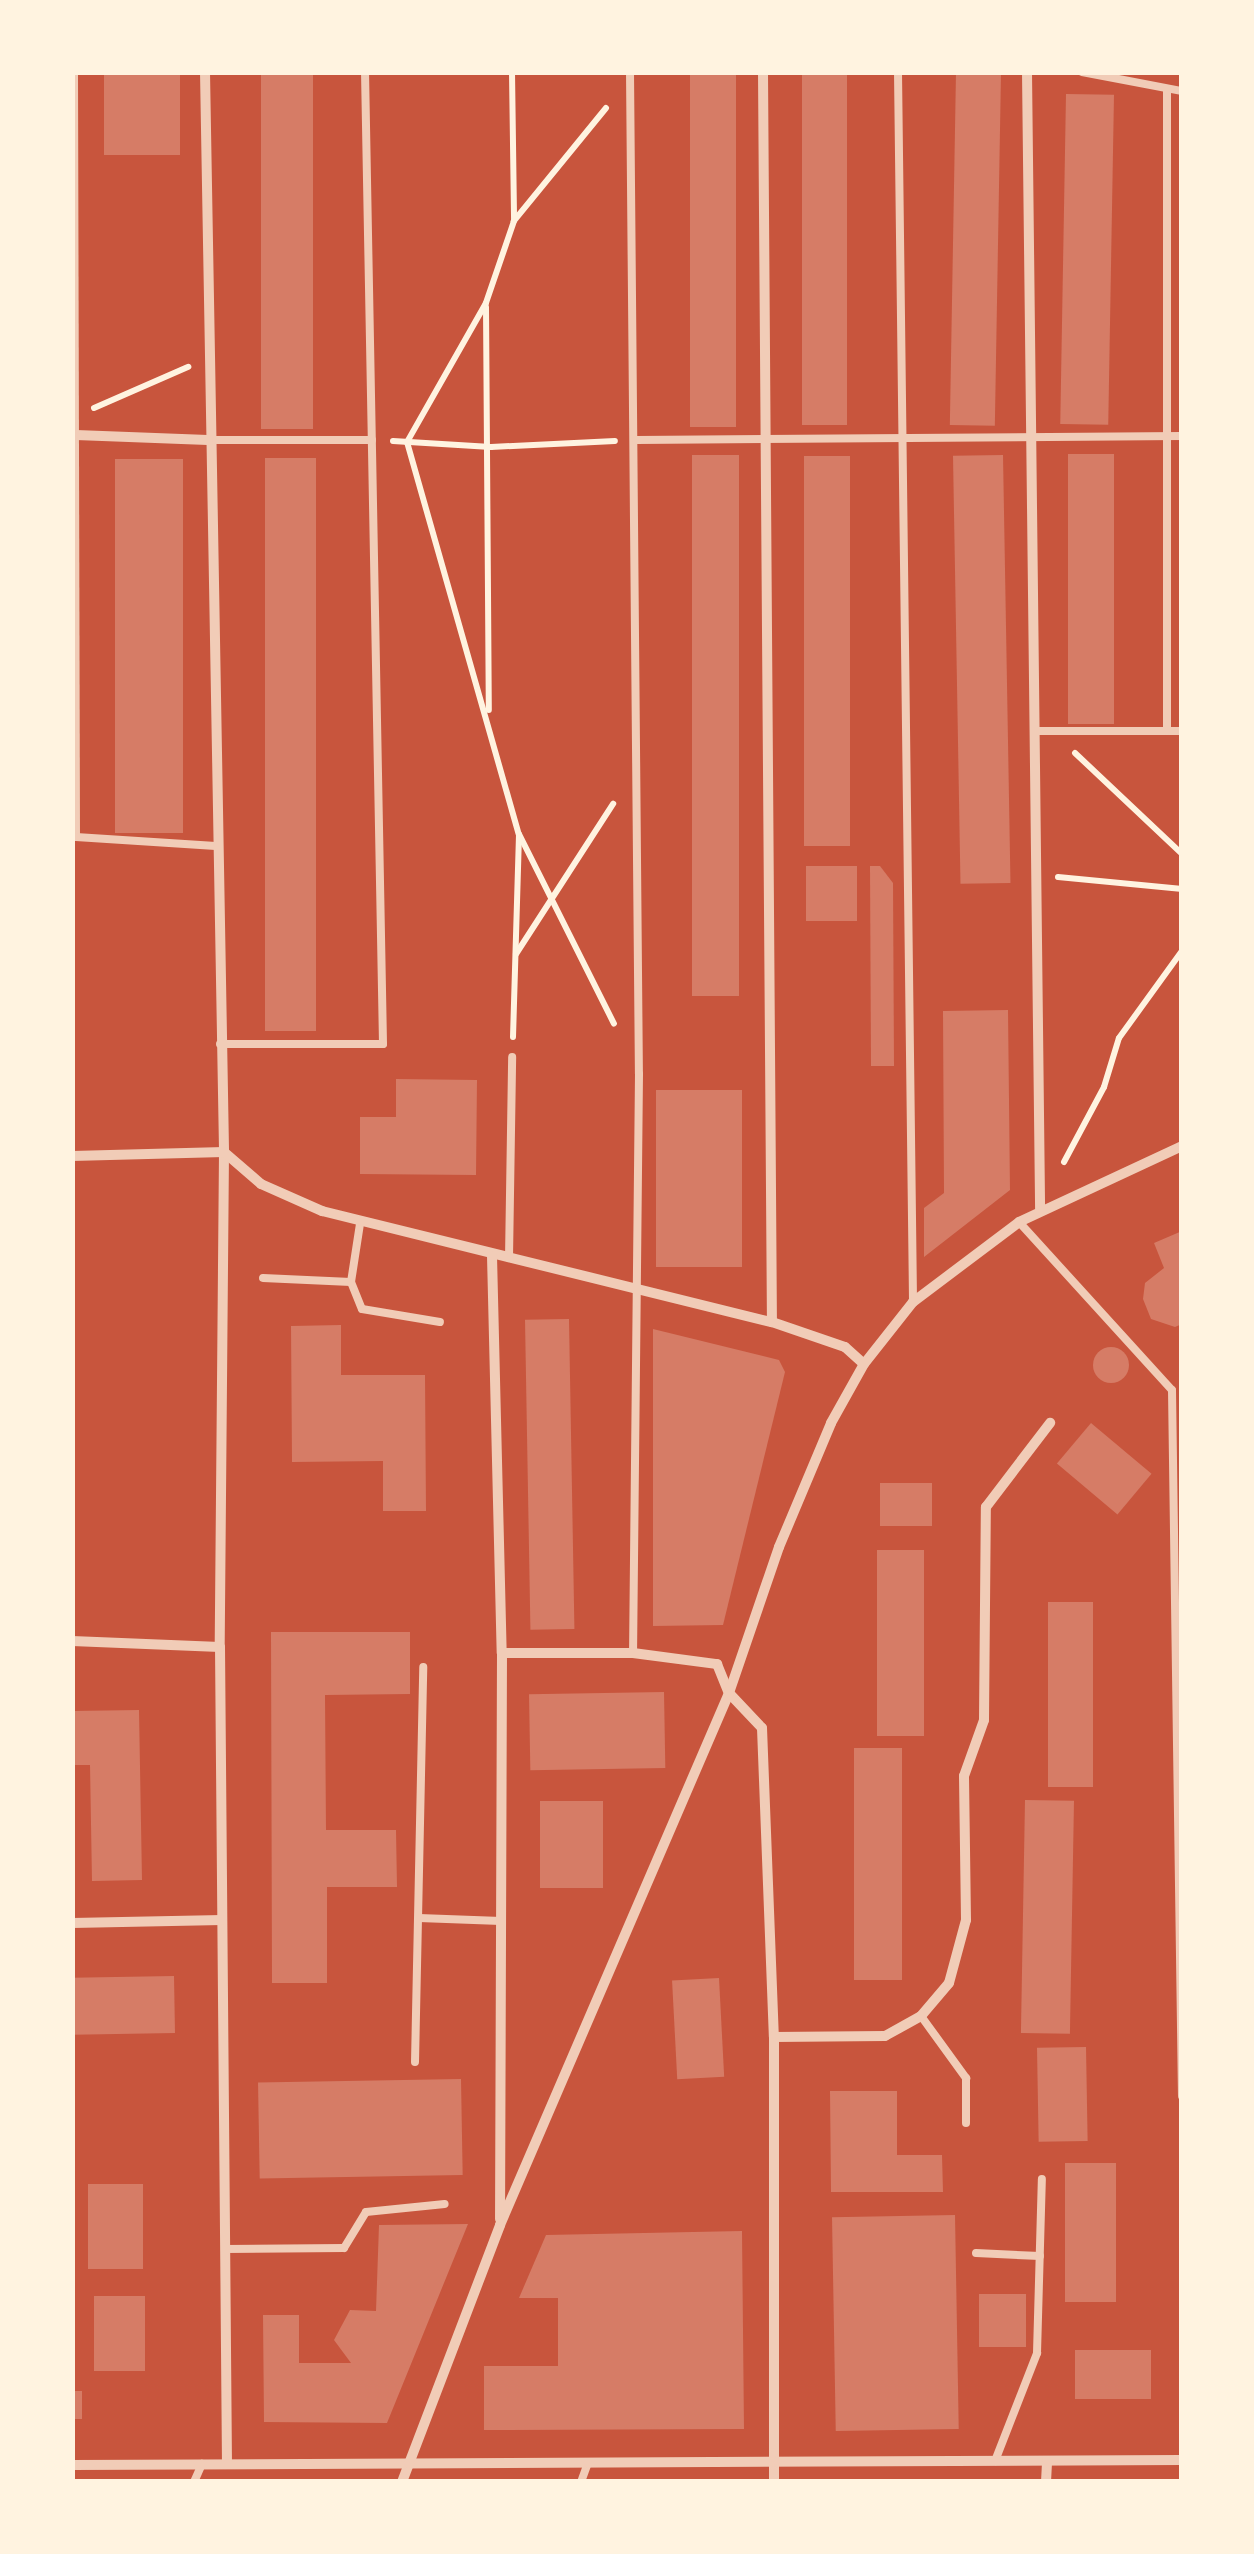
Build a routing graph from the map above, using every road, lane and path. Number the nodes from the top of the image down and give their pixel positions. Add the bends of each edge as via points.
1 (74, 72) edge
2 (205, 72) edge
3 (365, 72) edge
4 (512, 72) edge
5 (763, 72) edge
6 (898, 72) edge
7 (1028, 72) edge
8 (1082, 72) edge
9 (630, 75) edge
10 (1167, 88) junction
11 (1182, 91) edge
12 (514, 221) junction
13 (486, 303) junction
14 (208, 358) junction
15 (76, 416) junction
16 (76, 435) junction
17 (1166, 436) junction
18 (1182, 436) edge
19 (1031, 437) junction
20 (902, 438) junction
21 (764, 439) junction
22 (208, 440) junction
23 (372, 440) junction
24 (636, 440) junction
25 (407, 442) junction
26 (491, 447) junction
27 (74, 456) edge
28 (489, 721) junction
29 (1035, 731) junction
30 (1166, 731) junction
31 (1182, 731) edge
32 (638, 765) junction
33 (518, 834) junction
34 (216, 846) junction
35 (1182, 854) edge
36 (1036, 875) junction
37 (1182, 889) edge
38 (552, 900) junction
39 (1182, 950) edge
40 (516, 954) junction
41 (220, 1044) junction
42 (512, 1057) joint
43 (639, 1074) junction
44 (1182, 1146) edge
45 (224, 1152) junction
46 (72, 1156) edge
47 (1040, 1209) junction
48 (1019, 1222) junction
49 (360, 1224) junction
50 (492, 1256) junction
51 (509, 1260) junction
52 (262, 1278) dead end
53 (351, 1282) junction
54 (638, 1291) junction
55 (914, 1302) junction
56 (440, 1322) dead end
57 (772, 1322) junction
58 (864, 1364) junction
59 (1050, 1423) dead end
60 (72, 1641) edge
61 (220, 1646) junction
62 (502, 1652) junction
63 (634, 1653) junction
64 (423, 1667) dead end
65 (729, 1693) junction
66 (419, 1918) junction
67 (222, 1920) junction
68 (501, 1921) junction
69 (72, 1924) edge
70 (921, 2016) junction
71 (774, 2037) junction
72 (415, 2062) dead end
73 (1182, 2096) edge
74 (966, 2124) dead end
75 (1042, 2179) dead end
76 (445, 2204) dead end
77 (500, 2226) junction
78 (225, 2249) junction
79 (976, 2253) dead end
80 (1040, 2256) junction
81 (1182, 2460) edge
82 (994, 2461) junction
83 (1047, 2461) junction
84 (774, 2462) junction
85 (588, 2463) junction
86 (202, 2464) junction
87 (227, 2464) junction
88 (410, 2464) junction
89 (72, 2465) edge
90 (194, 2482) edge
91 (402, 2482) edge
92 (581, 2482) edge
93 (774, 2482) edge
94 (1046, 2482) edge

1 - 15 lane
2 - 14 street
3 - 23 lane
4 - 12 path
5 - 21 street
6 - 20 lane
7 - 19 street
8 - 10 lane
9 - 12 path
9 - 24 lane
10 - 11 lane
10 - 17 lane
12 - 13 path
13 - 25 path
13 - 26 path
14 - 15 path
14 - 22 street
15 - 16 lane
16 - 22 street
16 - 27 lane
17 - 18 lane
17 - 19 lane
17 - 30 lane
19 - 20 lane
19 - 29 street
20 - 21 lane
20 - 55 lane
21 - 24 lane
21 - 57 street
22 - 23 lane
22 - 34 street
23 - 25 path
23 - 41 lane via 382,1044
24 - 26 path
24 - 32 lane
25 - 26 path
25 - 28 path
26 - 28 path
27 - 34 lane via 76,836
28 - 33 path
29 - 30 lane
29 - 35 path via 1070,748
29 - 36 street
30 - 31 lane
32 - 38 path
32 - 43 lane
33 - 38 path
33 - 40 path
34 - 41 street
36 - 37 path
36 - 47 street
38 - 40 path
38 - 43 path
39 - 47 path via 1119,1038 1104,1087
40 - 42 path
41 - 45 street
42 - 51 lane
43 - 54 lane
44 - 47 street
45 - 46 street
45 - 49 street via 262,1184
45 - 61 street
47 - 48 street
48 - 55 street
48 - 73 lane via 1172,1390
49 - 50 street
49 - 53 lane
50 - 51 street
50 - 62 street
51 - 54 street
52 - 53 lane
53 - 56 lane via 362,1310
54 - 57 street
54 - 63 lane
55 - 58 street
57 - 58 street via 845,1347
58 - 65 street via 831,1423 779,1547
59 - 70 street via 986,1507 984,1720 964,1776 966,1920 949,1982
60 - 61 street
61 - 67 street
62 - 63 street
62 - 68 street
63 - 65 street via 717,1664
64 - 66 lane
65 - 71 street via 762,1728
65 - 77 street
66 - 68 lane
66 - 72 lane
67 - 69 street
67 - 78 street
68 - 77 street
70 - 71 street via 885,2036
70 - 74 lane via 966,2078
71 - 84 street
75 - 80 lane
76 - 78 lane via 366,2212 344,2248
77 - 88 street
78 - 87 street
79 - 80 lane
80 - 82 lane via 1037,2353
81 - 83 street
82 - 83 street
82 - 84 street
83 - 94 street
84 - 85 street
84 - 93 street
85 - 88 street
85 - 92 lane
86 - 87 street
86 - 89 street
86 - 90 lane
87 - 88 street
88 - 91 street

